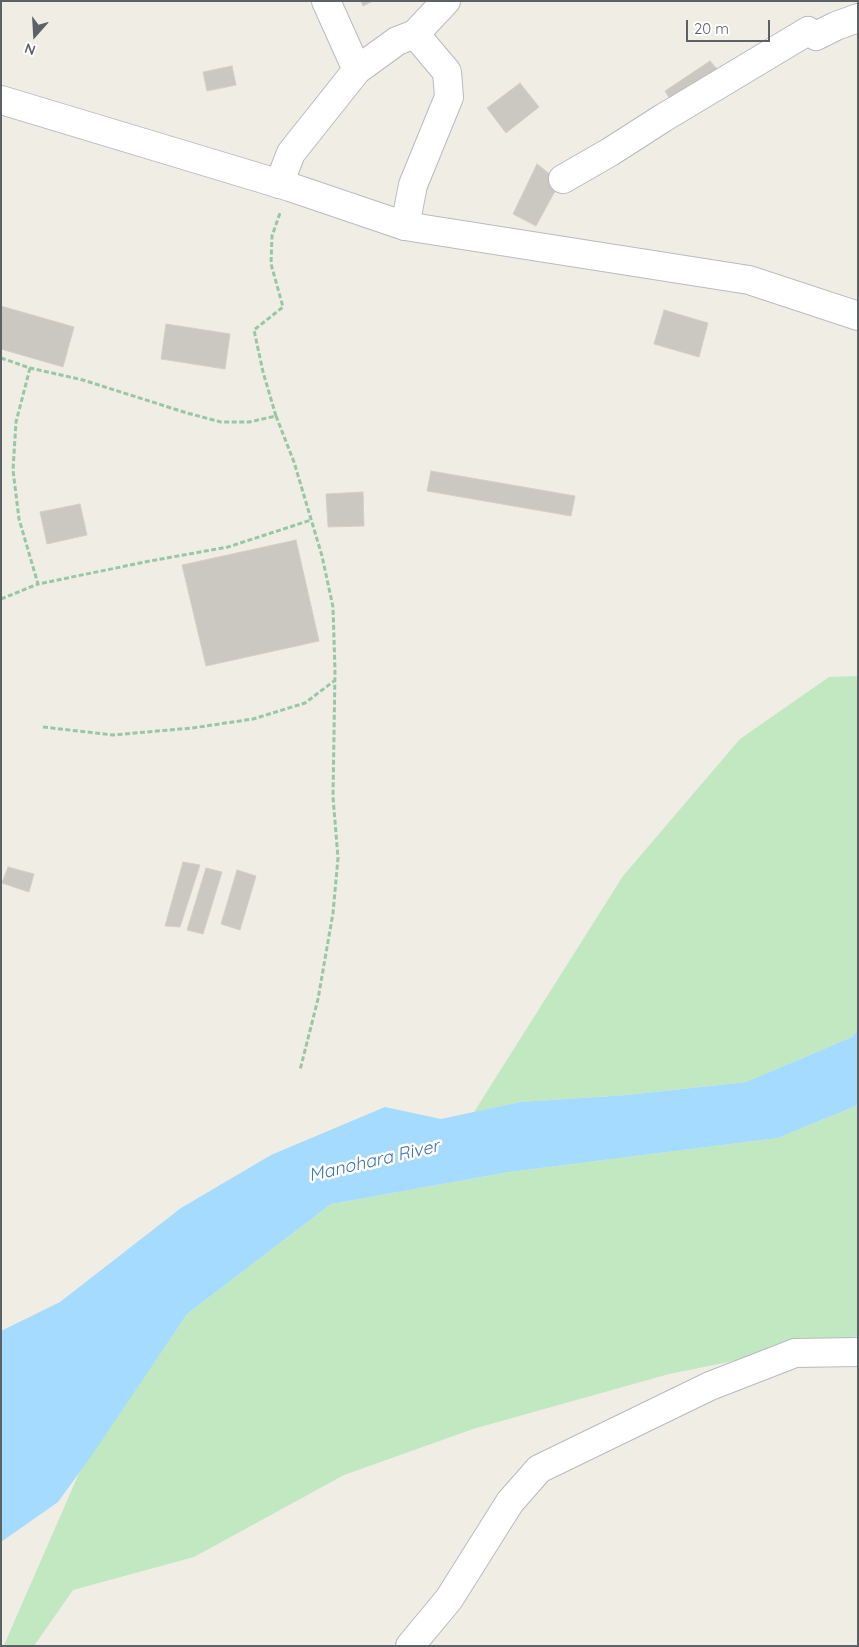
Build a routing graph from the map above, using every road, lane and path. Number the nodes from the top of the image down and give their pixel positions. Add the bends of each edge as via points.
1 (326, 1) edge
2 (446, 1) edge
3 (858, 18) edge
4 (415, 34) junction
5 (357, 70) junction
6 (1, 100) edge
7 (563, 178) dead end
8 (284, 185) junction
9 (405, 226) junction
10 (858, 316) edge
11 (1, 358) edge
12 (30, 368) junction
13 (276, 416) junction
14 (311, 520) junction
15 (38, 584) junction
16 (1, 599) edge
17 (335, 680) junction
18 (43, 727) dead end
19 (300, 1070) dead end
20 (858, 1352) edge
21 (410, 1646) edge

1 - 5 street
2 - 4 street
3 - 7 street via 816,36 808,32
4 - 5 street via 397,41
4 - 9 street via 447,72 449,97 413,185
5 - 8 street via 291,153
6 - 8 street
8 - 9 street
8 - 13 path via 272,236 271,264 283,306 254,330
9 - 10 street via 749,280
11 - 12 path
12 - 13 path via 83,380 222,422 249,422
12 - 15 path via 16,422 13,470 20,519
13 - 14 path
14 - 15 path via 228,547
14 - 17 path via 333,607
15 - 16 path
17 - 18 path via 305,703 253,719 113,735
17 - 19 path via 333,796 338,858 333,913 318,999
20 - 21 street via 795,1353 710,1386 539,1469 510,1502 449,1599

